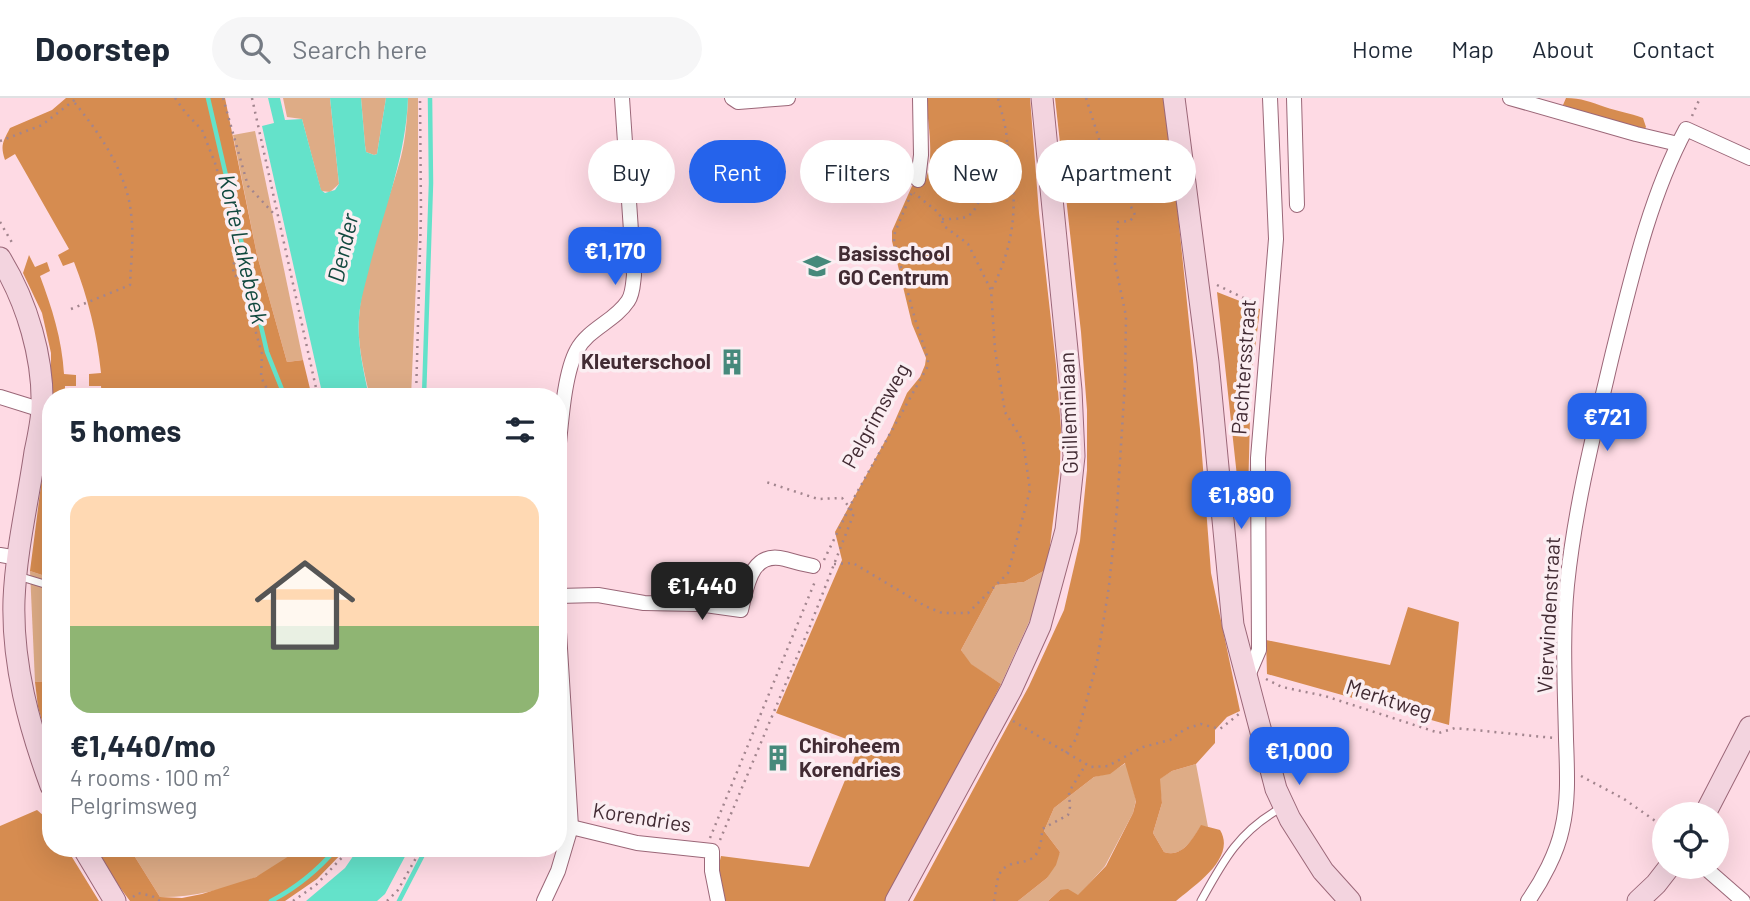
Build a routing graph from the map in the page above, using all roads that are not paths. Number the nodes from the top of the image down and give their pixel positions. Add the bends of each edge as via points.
1 (622, 98) edge
2 (732, 98) edge
3 (788, 98) edge
4 (920, 98) edge
5 (1042, 98) edge
6 (1174, 98) edge
7 (1270, 98) edge
8 (1294, 98) edge
9 (1510, 98) edge
10 (1678, 144) junction
11 (1750, 158) edge
12 (916, 186) road end
13 (1297, 205) dead end
14 (0, 258) edge
15 (567, 388) edge
16 (0, 397) edge
17 (42, 410) junction
18 (11, 563) edge
19 (817, 569) road end
20 (42, 581) edge
21 (567, 596) edge
22 (7, 597) edge
23 (1247, 680) junction
24 (1750, 727) edge
25 (42, 762) edge
26 (567, 762) edge
27 (1712, 802) edge
28 (1284, 807) junction
29 (571, 827) junction
30 (567, 841) edge
31 (89, 857) edge
32 (562, 857) edge
33 (1660, 879) edge
34 (1718, 879) edge
35 (116, 901) edge
36 (544, 901) edge
37 (718, 901) edge
38 (896, 901) edge
39 (1200, 901) edge
40 (1350, 901) edge
41 (1528, 901) edge
42 (1638, 901) edge
43 (1743, 901) edge

1 - 15 street via 633,289 628,301 585,337 569,369
2 - 3 street via 748,102
4 - 12 street
5 - 38 main road, Guilleminlaan via 1071,390 1074,456 1066,530 1040,626
6 - 23 main road via 1198,276 1233,625
7 - 23 street, Pachtersstraat via 1276,239 1258,458 1259,650
8 - 13 street
9 - 10 street
10 - 11 street, Vierwindenstraat via 1686,129
10 - 41 street, Vierwindenstraat via 1653,208 1628,295 1575,514 1567,588 1567,801 1562,831
14 - 17 main road via 33,334
16 - 17 street
17 - 18 main road
18 - 20 lane
18 - 22 main road
19 - 21 street via 798,570 775,558 758,563 750,575 748,611
22 - 25 main road via 30,729
23 - 28 main road
24 - 27 main road
26 - 29 street
28 - 39 lane via 1238,840
28 - 40 main road via 1322,871
29 - 30 street
29 - 37 street, Korendries via 637,843 709,850
31 - 35 main road
32 - 36 street
33 - 42 main road
34 - 43 street

